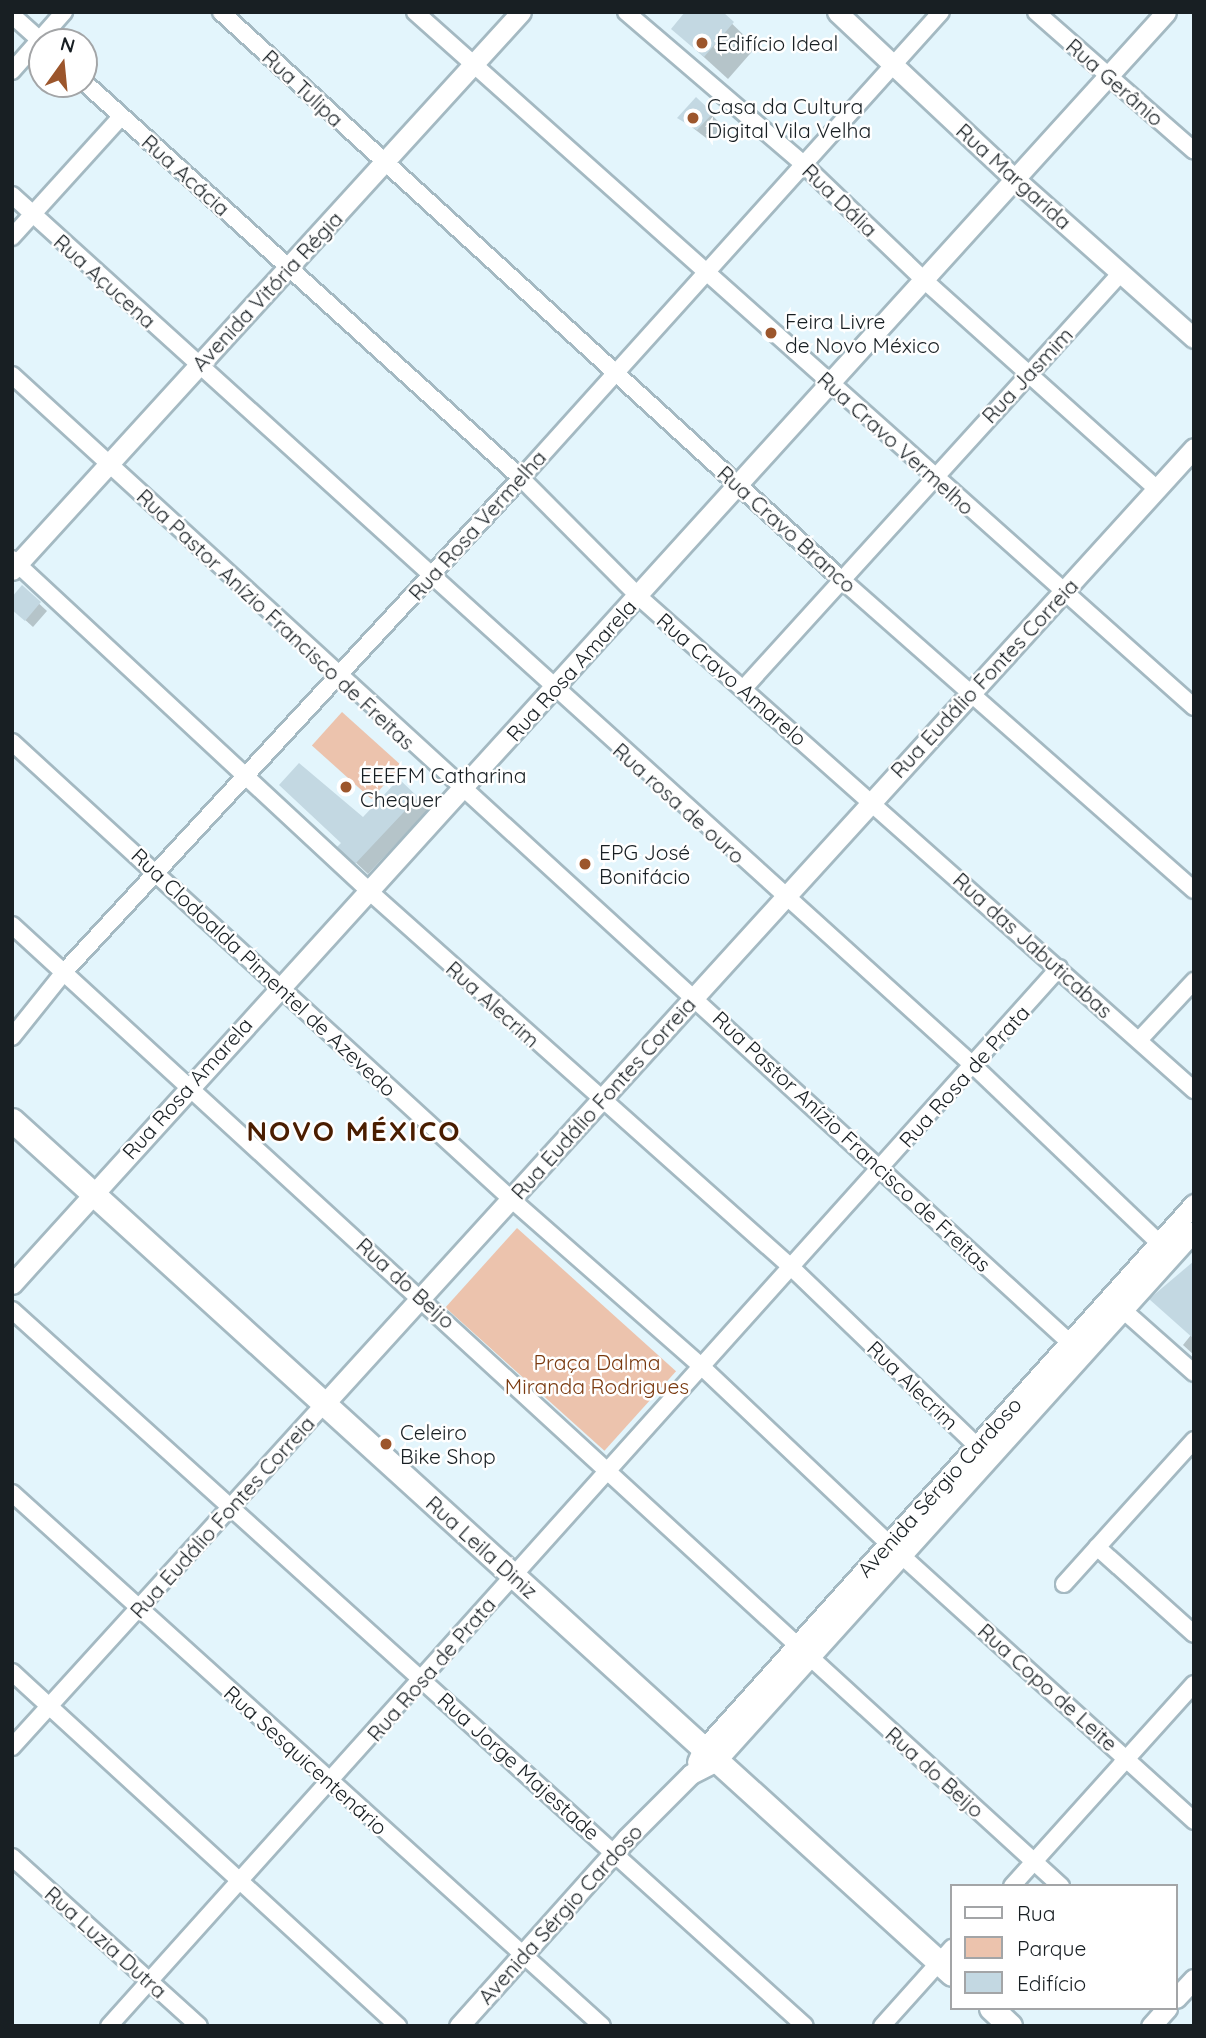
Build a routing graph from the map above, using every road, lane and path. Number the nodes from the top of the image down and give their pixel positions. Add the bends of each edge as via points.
1 (64, 12) edge
2 (221, 12) edge
3 (415, 12) edge
4 (521, 12) edge
5 (626, 12) edge
6 (837, 12) edge
7 (941, 12) edge
8 (1036, 12) edge
9 (1166, 12) edge
10 (12, 15) edge
11 (51, 28) edge
12 (28, 29) edge
13 (28, 54) edge
14 (893, 64) junction
15 (474, 66) junction
16 (12, 71) edge
17 (1107, 75) junction
18 (98, 95) edge
19 (121, 117) junction
20 (1194, 151) edge
21 (801, 162) junction
22 (384, 164) junction
23 (1016, 180) junction
24 (12, 195) edge
25 (32, 215) junction
26 (12, 237) edge
27 (288, 268) junction
28 (706, 270) junction
29 (1121, 273) junction
30 (924, 280) junction
31 (1194, 338) edge
32 (198, 365) junction
33 (614, 370) junction
34 (1028, 373) junction
35 (12, 375) edge
36 (830, 384) junction
37 (1194, 448) edge
38 (107, 461) junction
39 (932, 477) junction
40 (521, 478) junction
41 (737, 485) junction
42 (1157, 489) junction
43 (14, 564) edge
44 (431, 575) junction
45 (841, 579) junction
46 (1065, 592) junction
47 (638, 596) junction
48 (338, 677) junction
49 (744, 688) junction
50 (553, 690) junction
51 (970, 693) junction
52 (1194, 707) edge
53 (12, 742) edge
54 (246, 777) junction
55 (461, 790) junction
56 (870, 802) junction
57 (158, 874) junction
58 (1194, 890) edge
59 (370, 892) junction
60 (784, 898) junction
61 (12, 925) edge
62 (1059, 968) junction
63 (64, 972) junction
64 (1194, 981) edge
65 (280, 986) junction
66 (696, 997) junction
67 (12, 1037) edge
68 (1139, 1040) junction
69 (974, 1066) junction
70 (189, 1086) junction
71 (1194, 1090) edge
72 (598, 1100) junction
73 (12, 1121) edge
74 (882, 1167) junction
75 (93, 1191) junction
76 (511, 1199) junction
77 (1194, 1204) edge
78 (1194, 1231) edge
79 (1166, 1249) junction
80 (791, 1268) junction
81 (12, 1284) edge
82 (420, 1296) junction
83 (1116, 1303) junction
84 (12, 1310) edge
85 (1075, 1348) junction
86 (701, 1366) junction
87 (1194, 1373) edge
88 (325, 1403) junction
89 (1194, 1440) edge
90 (982, 1451) junction
91 (609, 1469) junction
92 (12, 1493) edge
93 (233, 1508) junction
94 (1097, 1548) junction
95 (895, 1549) junction
96 (511, 1577) junction
97 (1064, 1584) dead end
98 (139, 1608) junction
99 (1194, 1634) edge
100 (803, 1651) junction
101 (12, 1672) edge
102 (423, 1679) junction
103 (1194, 1684) edge
104 (51, 1706) junction
105 (12, 1748) edge
106 (708, 1757) junction
107 (1126, 1757) junction
108 (330, 1783) junction
109 (1194, 1822) edge
110 (615, 1852) junction
111 (12, 1857) edge
112 (1035, 1862) junction
113 (239, 1884) junction
114 (1014, 1884) edge
115 (1059, 1884) edge
116 (525, 1956) junction
117 (948, 1961) edge
118 (150, 1982) junction
119 (992, 2010) edge
120 (1165, 2010) edge
121 (109, 2026) edge
122 (199, 2026) edge
123 (398, 2026) edge
124 (459, 2026) edge
125 (602, 2026) edge
126 (805, 2026) edge
127 (882, 2026) edge
128 (1010, 2026) edge
129 (1151, 2026) edge

1 - 11 street
2 - 22 street, Rua Tulipa
3 - 15 street, Rua Cravo Vermelho
4 - 15 street, Avenida Vitória Régia
5 - 21 street, Rua Dália
6 - 14 street, Rua Margarida
7 - 14 street, Rua Rosa Vermelha
8 - 17 street, Rua Gerânio
9 - 17 street
10 - 12 street
13 - 16 street
14 - 21 street, Rua Rosa Vermelha
14 - 23 street, Rua Margarida
15 - 22 street, Avenida Vitória Régia
15 - 28 street, Rua Cravo Vermelho
17 - 20 street, Rua Gerânio
17 - 23 street
18 - 19 street, Rua Acácia
19 - 25 street
19 - 27 street, Rua Acácia
21 - 28 street, Rua Rosa Vermelha
21 - 30 street, Rua Dália
22 - 27 street, Avenida Vitória Régia
22 - 33 street, Rua Cravo Branco
23 - 29 street, Rua Margarida
23 - 30 street, Rua Rosa Amarela
24 - 25 street, Rua Açucena
25 - 26 street
25 - 32 street, Rua Açucena
27 - 32 street, Avenida Vitória Régia
27 - 40 street, Rua Cravo Amarelo
28 - 33 street, Rua Rosa Vermelha
28 - 36 street, Rua Cravo Vermelho
29 - 31 street, Rua Margarida
29 - 34 street, Rua Jasmim
30 - 34 street, Rua Dália
30 - 36 street, Rua Rosa Amarela
32 - 38 street, Avenida Vitória Régia
32 - 44 street, Rua rosa de ouro
33 - 40 street, Rua Rosa Vermelha
33 - 41 street, Rua Cravo Branco
34 - 39 street, Rua Jasmim
34 - 42 street, Rua Dália
35 - 38 street, Rua Pastor Anízio Francisco de Freitas
36 - 39 street, Rua Cravo Vermelho
36 - 41 street, Rua Rosa Amarela
37 - 42 street, Rua Eudálio Fontes Correia
38 - 43 street, Avenida Vitória Régia
38 - 48 street, Rua Pastor Anízio Francisco de Freitas
39 - 45 street, Rua Jasmim
39 - 46 street, Rua Cravo Vermelho
40 - 44 street, Rua Rosa Vermelha
40 - 47 street, Rua Cravo Amarelo
41 - 45 street, Rua Cravo Branco
41 - 47 street, Rua Rosa Amarela
42 - 46 street, Rua Eudálio Fontes Correia
43 - 54 street, Rua Alecrim
44 - 48 street, Rua Rosa Vermelha
44 - 50 street, Rua rosa de ouro
45 - 49 street, Rua Jasmim
45 - 51 street, Rua Cravo Branco
46 - 51 street, Rua Eudálio Fontes Correia
46 - 52 street, Rua Cravo Vermelho
47 - 49 street, Rua Cravo Amarelo
47 - 50 street, Rua Rosa Amarela
48 - 54 street, Rua Rosa Vermelha
48 - 55 street, Rua Pastor Anízio Francisco de Freitas
49 - 56 street, Rua Cravo Amarelo
50 - 55 street, Rua Rosa Amarela
50 - 60 street, Rua rosa de ouro
51 - 56 street, Rua Eudálio Fontes Correia
51 - 58 street, Rua Cravo Branco
53 - 57 street, Rua Clodoalda Pimentel de Azevedo
54 - 57 street, Rua Rosa Vermelha
54 - 59 street, Rua Alecrim
55 - 59 street, Rua Rosa Amarela
55 - 66 street, Rua Pastor Anízio Francisco de Freitas
56 - 60 street, Rua Eudálio Fontes Correia
56 - 62 street, Rua das Jabuticabas
57 - 63 street, Rua Rosa Vermelha
57 - 65 street, Rua Clodoalda Pimentel de Azevedo
59 - 65 street, Rua Rosa Amarela
59 - 72 street, Rua Alecrim
60 - 66 street, Rua Eudálio Fontes Correia
60 - 69 street, Rua rosa de ouro
61 - 63 street, Rua do Beijo
62 - 68 street, Rua das Jabuticabas
62 - 69 street, Rua Rosa de Prata
63 - 67 street, Rua Rosa Vermelha
63 - 70 street, Rua do Beijo
64 - 68 street
65 - 70 street, Rua Rosa Amarela
65 - 76 street, Rua Clodoalda Pimentel de Azevedo
66 - 72 street, Rua Eudálio Fontes Correia
66 - 74 street, Rua Pastor Anízio Francisco de Freitas
68 - 71 street, Rua das Jabuticabas
69 - 74 street, Rua Rosa de Prata
69 - 79 street, Rua rosa de ouro
70 - 75 street, Rua Rosa Amarela
70 - 82 street, Rua do Beijo
72 - 76 street, Rua Eudálio Fontes Correia
72 - 80 street, Rua Alecrim
73 - 75 main road, Rua Leila Diniz
74 - 80 street, Rua Rosa de Prata
74 - 85 street, Rua Pastor Anízio Francisco de Freitas
75 - 81 street, Rua Rosa Amarela
75 - 88 main road, Rua Leila Diniz
76 - 82 street, Rua Eudálio Fontes Correia
76 - 86 street, Rua Clodoalda Pimentel de Azevedo
77 - 79 street, Avenida Sérgio Cardoso
78 - 79 street, Avenida Sérgio Cardoso
79 - 83 street, Avenida Sérgio Cardoso
80 - 86 street, Rua Rosa de Prata
80 - 90 street, Rua Alecrim
82 - 88 street, Rua Eudálio Fontes Correia
82 - 91 street, Rua do Beijo
83 - 85 street, Avenida Sérgio Cardoso
83 - 87 street
84 - 93 street, Rua Jorge Majestade
85 - 90 street, Avenida Sérgio Cardoso
86 - 91 street, Rua Rosa de Prata
86 - 95 street, Rua Clodoalda Pimentel de Azevedo
88 - 93 street, Rua Eudálio Fontes Correia
88 - 96 main road, Rua Leila Diniz
89 - 94 street
90 - 95 street, Avenida Sérgio Cardoso
91 - 96 street, Rua Rosa de Prata
91 - 100 street, Rua do Beijo
92 - 98 street, Rua Sesquicentenário
93 - 98 street, Rua Eudálio Fontes Correia
93 - 102 street, Rua Jorge Majestade
94 - 97 street
94 - 99 street
95 - 100 street, Avenida Sérgio Cardoso
95 - 107 street, Rua Copo de Leite
96 - 102 street, Rua Rosa de Prata
96 - 106 main road, Rua Leila Diniz
98 - 104 street, Rua Eudálio Fontes Correia
98 - 108 street, Rua Sesquicentenário
100 - 106 street, Avenida Sérgio Cardoso
100 - 112 street, Rua do Beijo
101 - 104 street
102 - 108 street, Rua Rosa de Prata
102 - 110 street, Rua Jorge Majestade
103 - 107 street
104 - 105 street, Rua Eudálio Fontes Correia
104 - 113 street
106 - 110 street, Avenida Sérgio Cardoso
106 - 117 main road, Rua Leila Diniz
107 - 109 street, Rua Copo de Leite
107 - 112 street
108 - 113 street, Rua Rosa de Prata
108 - 116 street, Rua Sesquicentenário
110 - 116 street, Avenida Sérgio Cardoso
110 - 126 street, Rua Jorge Majestade
111 - 118 street, Rua Luzia Dutra
112 - 114 street
112 - 115 street, Rua do Beijo
113 - 118 street, Rua Rosa de Prata
113 - 123 street
116 - 124 street, Avenida Sérgio Cardoso
116 - 125 street, Rua Sesquicentenário
117 - 127 street
118 - 121 street, Rua Rosa de Prata
118 - 122 street, Rua Luzia Dutra
119 - 128 main road
120 - 129 street

